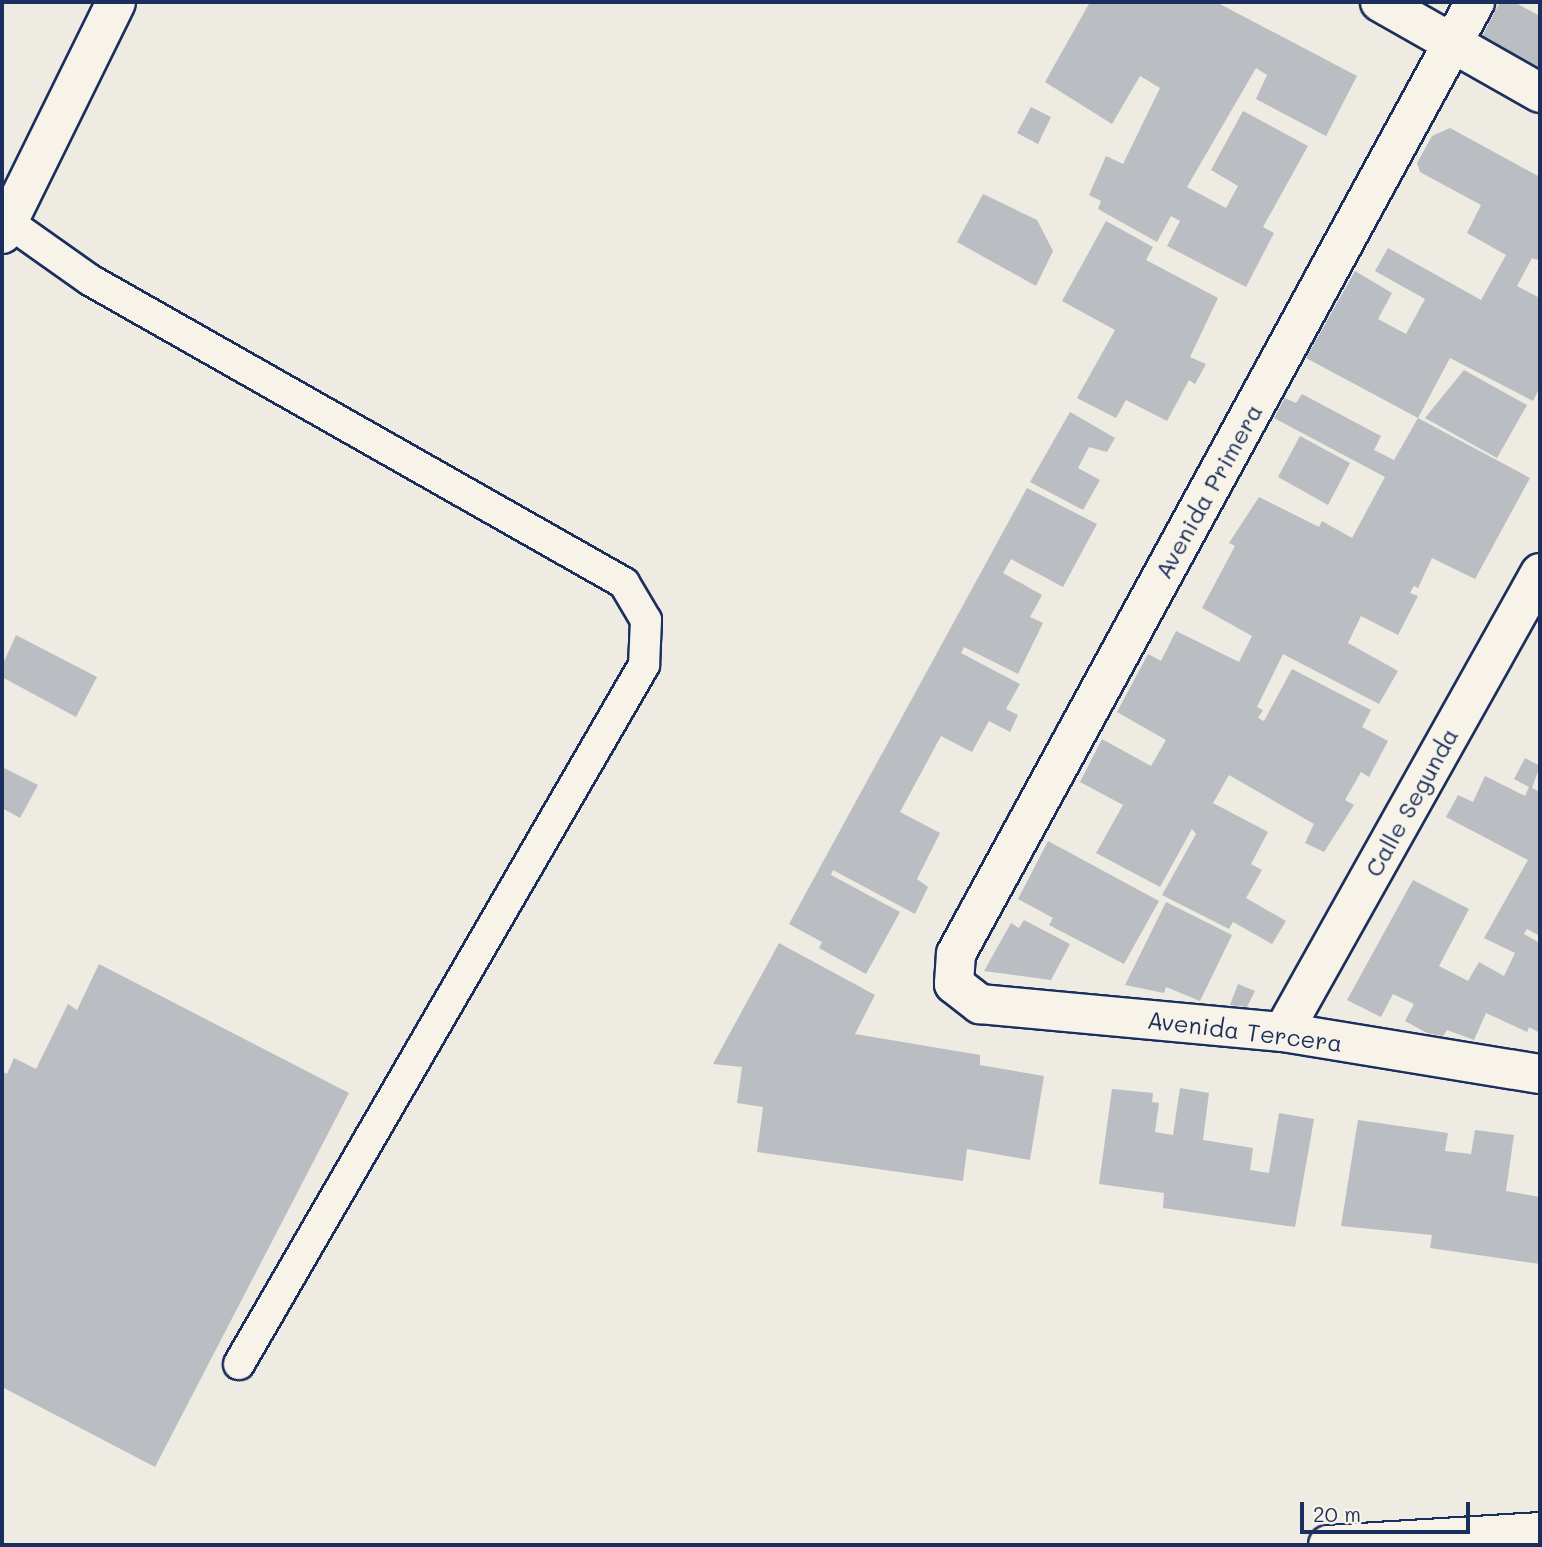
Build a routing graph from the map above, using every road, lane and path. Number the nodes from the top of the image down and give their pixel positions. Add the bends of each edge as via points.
1 (116, 2) edge
2 (1380, 2) edge
3 (1475, 2) edge
4 (1454, 40) junction
5 (1540, 93) edge
6 (4, 225) edge
7 (1540, 573) edge
8 (954, 984) joint
9 (1283, 1032) junction
10 (1540, 1074) edge
11 (239, 1364) dead end
12 (1540, 1532) edge
13 (1328, 1545) edge

1 - 6 street
2 - 4 street
3 - 4 street, Avenida Primera
4 - 5 street
4 - 8 street, Avenida Primera via 963,942
6 - 11 lane via 90,280 624,583 646,620 644,665
7 - 9 street, Calle Segunda
8 - 9 street, Avenida Tercera via 979,1004
9 - 10 street, Avenida Tercera
12 - 13 street

